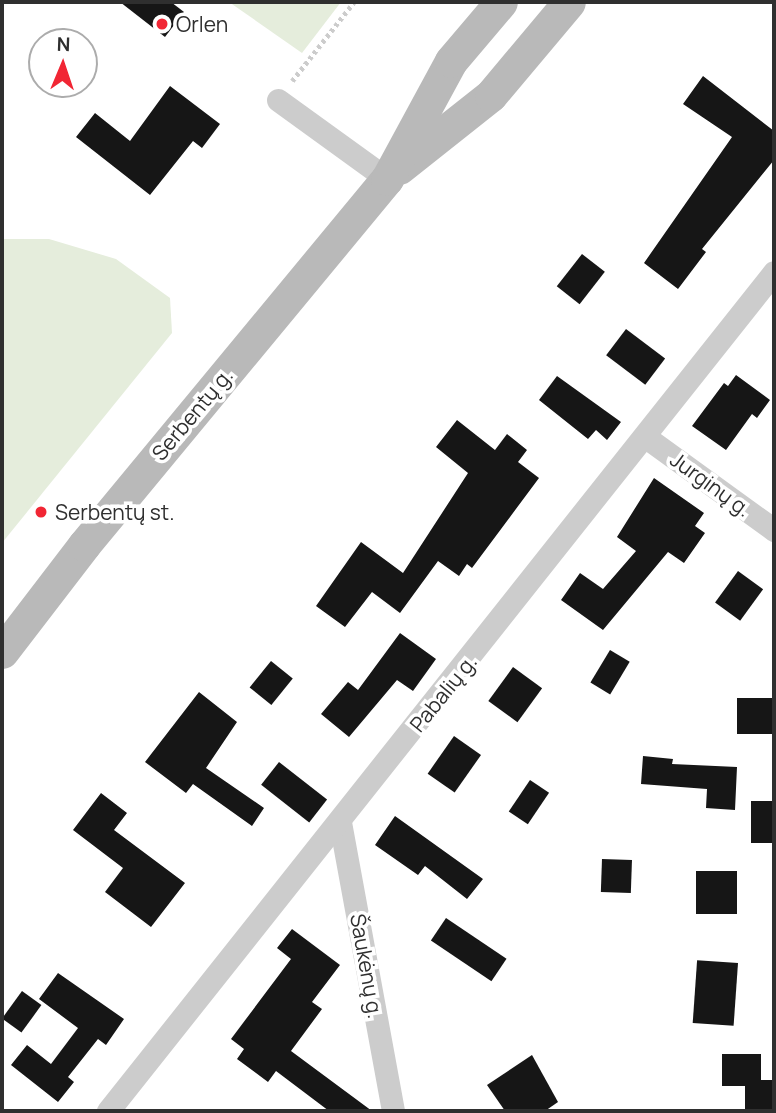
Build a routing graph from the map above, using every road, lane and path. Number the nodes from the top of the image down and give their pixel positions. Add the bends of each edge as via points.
1 (354, 2) edge
2 (501, 2) edge
3 (569, 2) edge
4 (278, 100) joint
5 (387, 179) junction
6 (774, 272) edge
7 (647, 438) junction
8 (774, 530) edge
9 (2, 652) edge
10 (341, 822) junction
11 (107, 1111) edge
12 (397, 1111) edge

1 - 4 path
2 - 5 main road, Serbentų g. via 452,61
3 - 5 main road, Serbentų g. via 491,95
4 - 5 street
5 - 9 main road, Serbentų g. via 92,535
6 - 7 street, Pabalių g.
7 - 8 street, Jurginų g.
7 - 10 street, Pabalių g.
10 - 11 street, Pabalių g.
10 - 12 street, Šaukėnų g.

